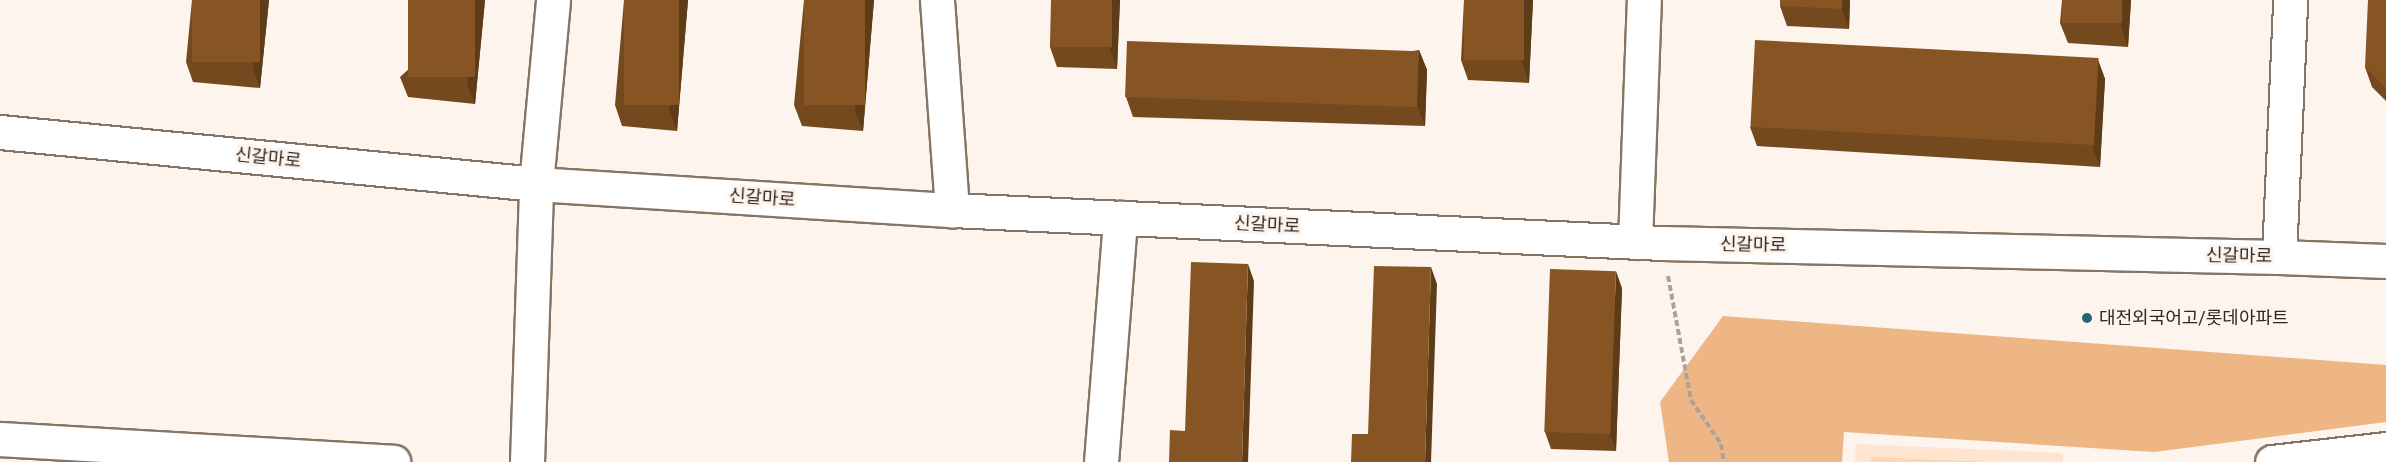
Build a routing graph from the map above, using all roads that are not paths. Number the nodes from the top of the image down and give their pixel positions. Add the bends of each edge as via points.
1 (553, 0) edge
2 (938, 0) edge
3 (1644, 0) edge
4 (2290, 0) edge
5 (0, 132) edge
6 (536, 184) junction
7 (952, 210) junction
8 (1120, 218) junction
9 (1649, 243) junction
10 (2279, 256) junction
11 (2386, 261) edge
12 (0, 439) edge
13 (2386, 449) edge
14 (393, 462) edge
15 (527, 462) edge
16 (1101, 462) edge
17 (2272, 462) edge

1 - 6 street
2 - 7 street
3 - 9 street
4 - 10 street
5 - 6 street, 신갈마로
6 - 7 street, 신갈마로
6 - 15 street
7 - 8 street, 신갈마로
8 - 9 street, 신갈마로
8 - 16 street
9 - 10 street, 신갈마로
10 - 11 street, 신갈마로
12 - 14 street
13 - 17 street

